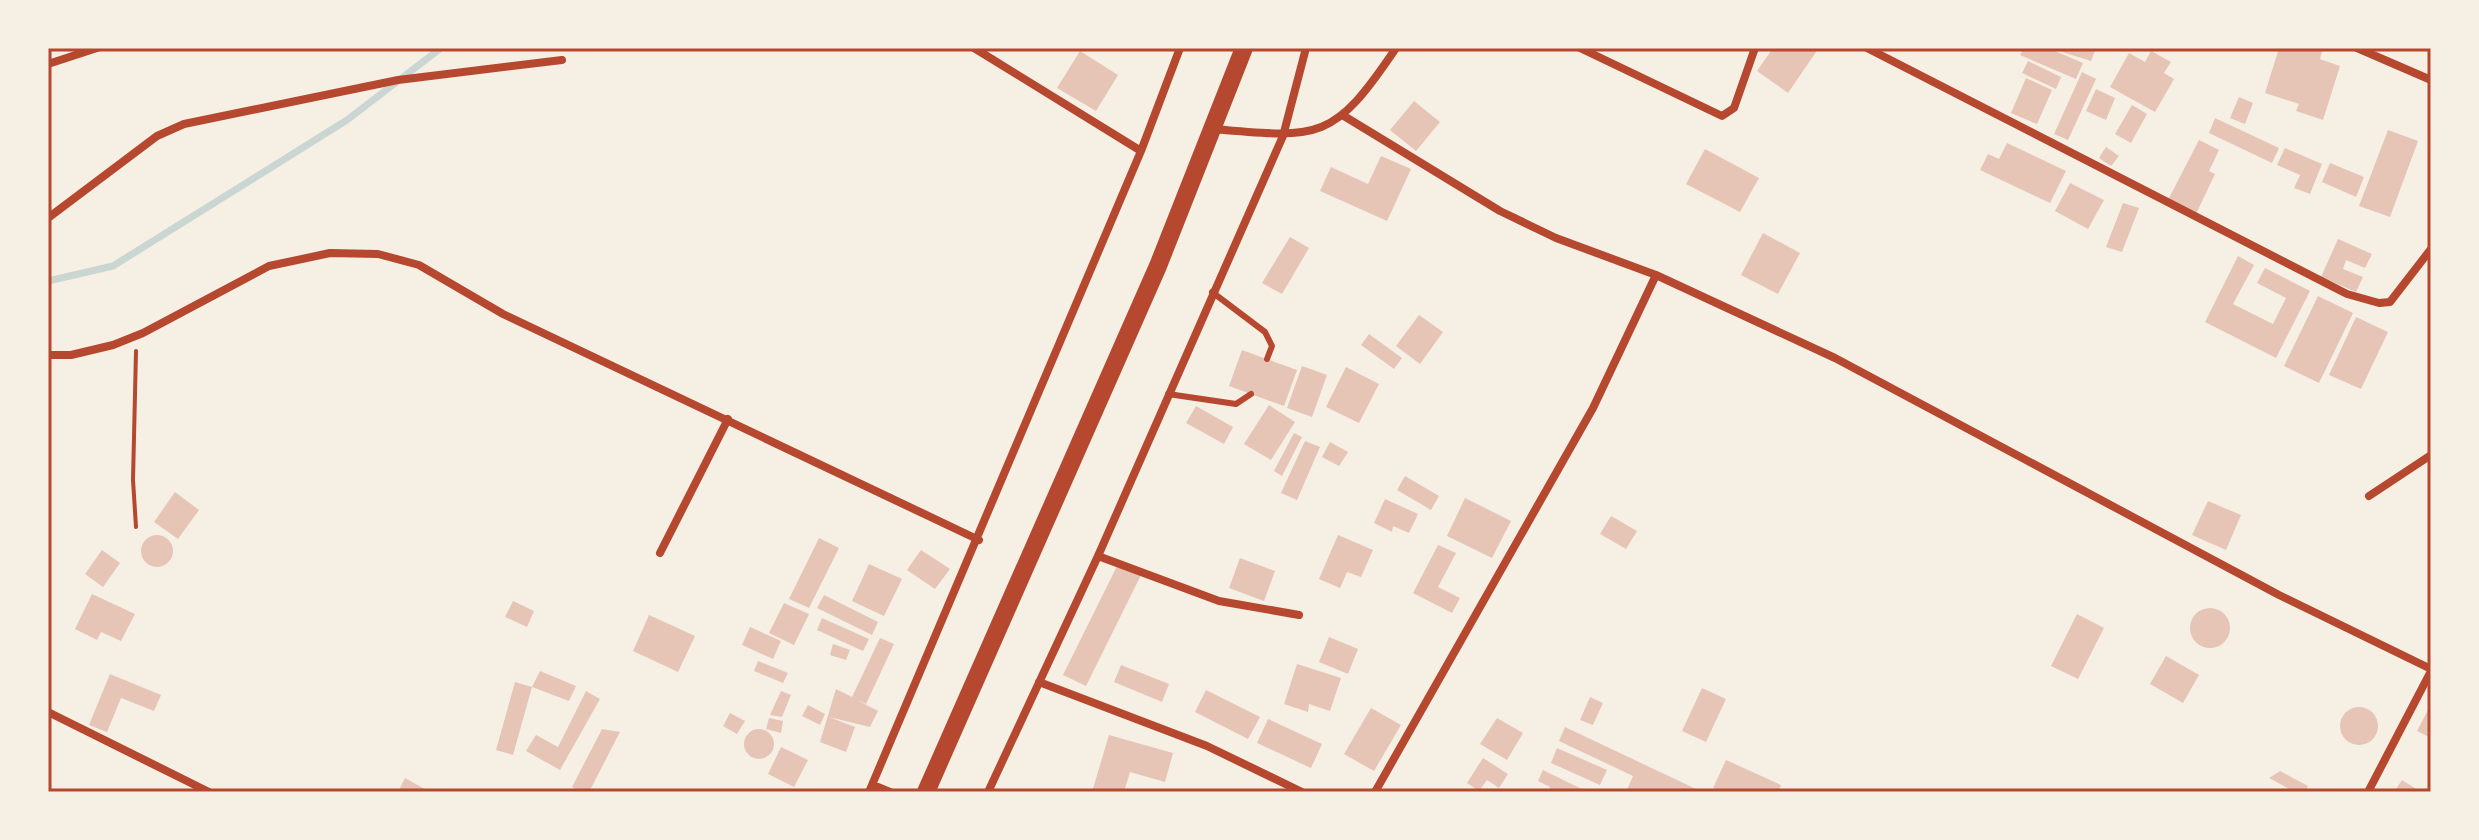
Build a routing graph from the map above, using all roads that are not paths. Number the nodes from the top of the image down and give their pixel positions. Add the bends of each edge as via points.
1 (97, 48) edge
2 (974, 48) edge
3 (1180, 48) edge
4 (1244, 48) edge
5 (1306, 48) edge
6 (1396, 48) edge
7 (1580, 48) edge
8 (1755, 48) edge
9 (1867, 48) edge
10 (2357, 48) edge
11 (562, 60) dead end
12 (48, 64) edge
13 (2431, 80) edge
14 (1344, 116) junction
15 (1214, 129) junction
16 (1283, 136) junction
17 (1141, 151) junction
18 (48, 218) edge
19 (2431, 249) edge
20 (1656, 275) junction
21 (1212, 292) junction
22 (48, 355) edge
23 (1267, 359) dead end
24 (1168, 394) junction
25 (1251, 394) dead end
26 (728, 419) junction
27 (2431, 455) edge
28 (2369, 496) dead end
29 (979, 540) junction
30 (660, 553) dead end
31 (1098, 556) junction
32 (1299, 615) dead end
33 (2431, 670) edge
34 (1039, 682) junction
35 (48, 712) edge
36 (871, 788) edge
37 (209, 792) edge
38 (890, 792) edge
39 (926, 792) edge
40 (988, 792) edge
41 (1302, 792) edge
42 (1375, 792) edge
43 (2368, 792) edge

1 - 12 street
2 - 17 street
3 - 17 street
4 - 15 highway
5 - 16 street
6 - 14 street
7 - 8 street via 1722,116 1734,108
9 - 19 street via 2347,294 2390,302
10 - 13 street
11 - 18 street via 398,80 184,124 157,136
14 - 16 street via 1326,127
14 - 20 street via 1500,211
15 - 16 street
15 - 39 highway
16 - 21 street
17 - 29 street
20 - 33 street via 1835,358 2279,595
20 - 42 street via 1593,408
21 - 23 lane via 1265,332 1272,346
21 - 24 street
22 - 26 street via 71,355 136,336 269,266 330,253 378,254 419,265 503,314
24 - 25 lane via 1236,404
24 - 31 street
26 - 29 street
26 - 30 street
27 - 28 street
29 - 36 street
31 - 32 street via 1219,601
31 - 34 street
33 - 43 street
34 - 40 street
34 - 41 street via 1207,746
35 - 37 street
36 - 38 street

